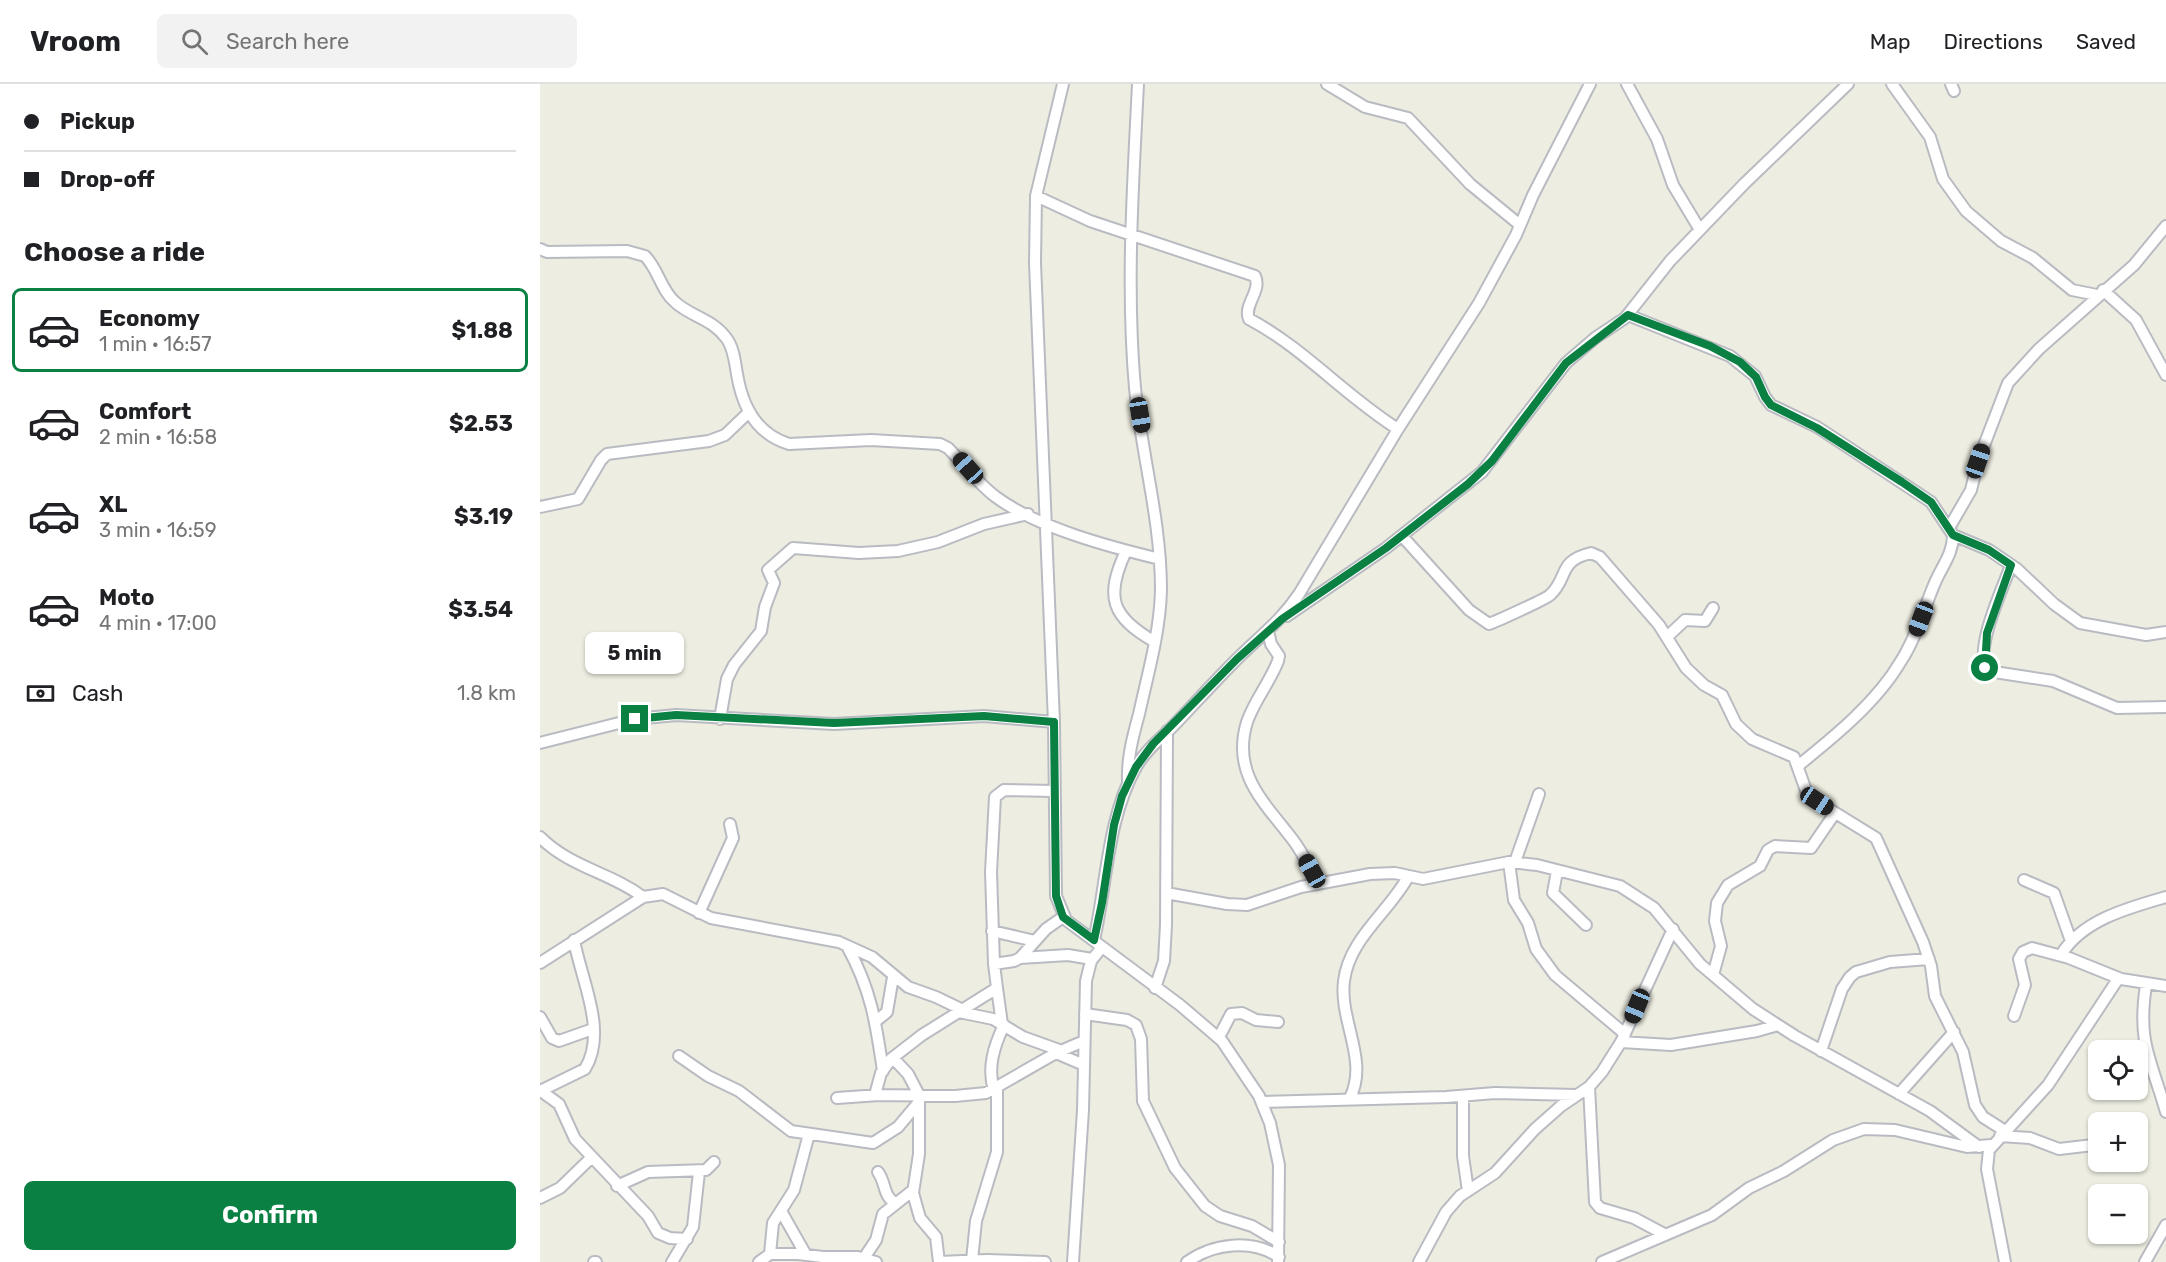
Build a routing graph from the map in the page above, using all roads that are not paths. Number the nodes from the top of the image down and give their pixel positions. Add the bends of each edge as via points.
1 (1063, 84) edge
2 (1138, 84) edge
3 (1327, 84) edge
4 (1590, 84) edge
5 (1627, 84) edge
6 (1848, 84) edge
7 (1892, 84) edge
8 (1036, 196) junction
9 (1520, 225) junction
10 (2166, 226) edge
11 (1700, 230) junction
12 (1132, 234) junction
13 (540, 249) edge
14 (2100, 293) junction
15 (1628, 315) junction
16 (2166, 375) edge
17 (748, 413) junction
18 (1398, 429) junction
19 (540, 507) edge
20 (1028, 514) junction
21 (1046, 522) junction
22 (1951, 531) junction
23 (1402, 536) junction
24 (1126, 551) junction
25 (1160, 559) junction
26 (2011, 565) junction
27 (1713, 608) dead end
28 (1282, 619) junction
29 (1268, 631) junction
30 (2166, 632) edge
31 (1667, 636) junction
32 (1155, 642) junction
33 (2166, 707) edge
34 (720, 719) junction
35 (1054, 722) junction
36 (1167, 731) junction
37 (540, 743) edge
38 (1798, 765) junction
39 (1128, 784) junction
40 (1054, 791) junction
41 (1539, 794) dead end
42 (1835, 813) junction
43 (730, 824) dead end
44 (540, 837) edge
45 (1512, 862) junction
46 (1557, 871) junction
47 (1408, 877) junction
48 (2024, 880) dead end
49 (1318, 883) junction
50 (1166, 893) junction
51 (643, 897) junction
52 (2166, 897) edge
53 (699, 913) junction
54 (1063, 917) junction
55 (1586, 925) dead end
56 (1672, 929) junction
57 (992, 931) junction
58 (574, 940) junction
59 (1035, 941) junction
60 (2071, 941) junction
61 (1098, 943) junction
62 (847, 946) junction
63 (2061, 955) junction
64 (1020, 957) junction
65 (1092, 959) junction
66 (1929, 959) junction
67 (540, 963) edge
68 (994, 964) junction
69 (1713, 975) junction
70 (893, 977) junction
71 (2118, 979) junction
72 (2146, 985) junction
73 (2166, 986) edge
74 (997, 988) junction
75 (1155, 988) junction
76 (961, 1011) junction
77 (1085, 1014) junction
78 (2014, 1016) dead end
79 (540, 1017) edge
80 (876, 1021) junction
81 (1278, 1022) dead end
82 (1003, 1024) junction
83 (1778, 1025) junction
84 (593, 1029) junction
85 (1954, 1032) junction
86 (1219, 1037) junction
87 (1623, 1038) junction
88 (1084, 1041) junction
89 (1821, 1051) junction
90 (1059, 1052) junction
91 (679, 1056) dead end
92 (893, 1058) junction
93 (1084, 1065) junction
94 (883, 1071) junction
95 (1589, 1087) junction
96 (995, 1090) junction
97 (541, 1091) edge
98 (1899, 1094) junction
99 (875, 1095) junction
100 (1576, 1095) junction
101 (1463, 1096) junction
102 (837, 1098) dead end
103 (1350, 1098) junction
104 (919, 1099) junction
105 (1262, 1102) junction
106 (2166, 1112) edge
107 (809, 1134) junction
108 (1999, 1137) junction
109 (2088, 1146) edge
110 (1976, 1147) junction
111 (592, 1157) junction
112 (714, 1162) dead end
113 (1987, 1164) junction
114 (699, 1172) junction
115 (878, 1173) dead end
116 (617, 1186) junction
117 (912, 1191) junction
118 (1468, 1191) junction
119 (540, 1198) edge
120 (895, 1203) junction
121 (781, 1210) junction
122 (2166, 1225) edge
123 (1664, 1234) junction
124 (687, 1239) junction
125 (1279, 1242) junction
126 (770, 1254) junction
127 (806, 1255) junction
128 (864, 1258) junction
129 (972, 1260) junction
130 (1280, 1260) edge
131 (672, 1262) edge
132 (759, 1262) edge
133 (876, 1262) edge
134 (939, 1262) edge
135 (1045, 1262) edge
136 (1073, 1262) edge
137 (1187, 1262) edge
138 (1419, 1262) edge
139 (1602, 1262) edge
140 (2006, 1262) edge
141 (2145, 1262) edge

1 - 8 street
2 - 12 street
3 - 9 street via 1365,107 1408,118 1470,184
4 - 9 street
5 - 11 street via 1657,139 1673,185
6 - 11 street
7 - 14 street via 1930,137 1943,179 1966,211 2001,241 2033,258 2072,290
8 - 12 street via 1090,221
8 - 21 street via 1035,274
9 - 18 street via 1453,347
10 - 14 street via 2134,265
11 - 15 street
12 - 18 street via 1255,276 1257,282 1247,310 1249,320 1280,338 1359,403
12 - 25 street via 1131,320 1136,391
13 - 17 street via 627,251 645,256 673,301 705,318 728,341
14 - 16 street via 2136,320
14 - 22 street via 2008,383 1971,490
15 - 22 street via 1710,346 1740,362 1756,377 1771,405 1817,428 1931,502
15 - 23 street via 1566,363 1482,472
17 - 19 street via 725,435 709,441 607,454 578,499
17 - 20 street via 771,436 789,444 871,440 940,444 994,496
18 - 28 street
20 - 21 street
20 - 34 street via 898,551 859,553 793,548 769,570 774,583 761,631 731,670
21 - 24 street
21 - 35 street
22 - 26 street
22 - 38 street via 1952,550 1914,637 1890,679 1838,732
23 - 28 street
23 - 31 street via 1468,609 1489,624 1546,598 1558,586 1566,566 1581,556 1595,554
24 - 25 street
24 - 32 street via 1114,589 1115,608
25 - 32 street
26 - 30 street via 2080,623 2146,635
26 - 33 street via 1987,633 1984,660 1988,671 2053,681 2121,708
27 - 31 street via 1705,621 1685,620
28 - 29 street
29 - 36 street
29 - 49 street via 1279,656 1247,721 1243,741 1245,763 1254,791 1295,842
31 - 38 street via 1686,668 1722,696 1736,724 1752,739 1794,757
32 - 39 street via 1129,755
34 - 35 street via 834,723 984,716
34 - 37 street via 649,717
35 - 40 street
36 - 39 street via 1146,752
36 - 50 street
38 - 42 street via 1808,796
39 - 61 street via 1114,825
40 - 54 street via 1056,896
40 - 57 street via 1013,789 995,797
41 - 45 street
42 - 66 street via 1876,838
42 - 69 street via 1811,848 1775,846 1768,850 1760,866 1728,885 1717,903 1721,946
43 - 53 street via 733,838
44 - 51 street via 579,866 614,879
45 - 46 street
45 - 47 street via 1423,879
45 - 87 street via 1514,900 1528,923 1536,949 1555,975
46 - 55 street via 1553,893
46 - 56 street via 1629,891 1654,908
47 - 49 street via 1386,873
47 - 103 street via 1395,900 1361,939 1348,965 1344,996 1357,1062 1356,1087
48 - 60 street via 2054,893
49 - 50 street via 1247,905
50 - 75 street via 1164,961
51 - 53 street via 671,896
51 - 58 street
52 - 60 street via 2094,923
53 - 62 street
54 - 59 street
54 - 61 street
56 - 69 street
56 - 87 street
57 - 59 street
57 - 68 street
58 - 67 street
58 - 84 street
59 - 64 street
60 - 63 street
61 - 65 street
61 - 75 street
62 - 70 street via 872,957
62 - 80 street via 863,977
63 - 71 street
63 - 78 street via 2037,948 2023,952 2019,959 2025,985
64 - 65 street via 1068,955
64 - 68 street
65 - 77 street via 1086,981
66 - 85 street via 1935,996
66 - 89 street via 1890,962 1850,977 1842,989
68 - 74 street
69 - 83 street
70 - 76 street
70 - 80 street via 887,1012
71 - 72 street
71 - 108 street via 2048,1085
72 - 73 street
72 - 106 street via 2141,1020 2144,1041
74 - 76 street
74 - 82 street
75 - 86 street
76 - 82 street
76 - 92 street
77 - 88 street
77 - 125 street via 1136,1025 1141,1039 1142,1090 1147,1113 1191,1190 1220,1216 1252,1226
79 - 84 street via 552,1038 559,1041
80 - 94 street
81 - 86 street via 1231,1014
82 - 90 street via 1023,1038
82 - 96 street via 990,1072
83 - 87 street via 1671,1045
83 - 89 street
84 - 97 street via 594,1049 585,1069
85 - 98 street
85 - 108 street via 1978,1110
86 - 105 street
87 - 95 street
88 - 90 street
88 - 93 street
89 - 98 street
90 - 93 street
90 - 96 street
91 - 107 street via 739,1091 783,1127
92 - 94 street
92 - 104 street via 908,1074
93 - 136 street
94 - 99 street
95 - 100 street
95 - 123 street via 1596,1206 1634,1218
96 - 104 street
96 - 129 street via 996,1158 988,1172 984,1201 976,1221
97 - 111 street via 560,1104 572,1135
98 - 110 street via 1930,1111
99 - 102 street
99 - 104 street
100 - 101 street
100 - 118 street via 1535,1129 1506,1163
101 - 103 street
101 - 118 street via 1463,1156
103 - 105 street
104 - 107 street via 898,1127 873,1143
104 - 117 street via 919,1154
105 - 125 street via 1279,1164
107 - 121 street via 794,1190
108 - 109 street via 2030,1138 2059,1149
108 - 110 street
108 - 113 street
110 - 113 street
110 - 123 street via 1895,1130 1864,1129 1833,1140 1749,1188 1712,1215
111 - 116 street
111 - 119 street via 560,1188
112 - 114 street
113 - 140 street
114 - 116 street via 648,1172
114 - 124 street via 693,1227
115 - 120 street via 886,1196
116 - 124 street via 648,1216 661,1235
117 - 120 street
117 - 134 street via 920,1218 936,1237
118 - 138 street via 1446,1212
120 - 128 street via 880,1219 876,1240
121 - 126 street via 773,1222
121 - 127 street
122 - 141 street
123 - 139 street
124 - 131 street
125 - 130 street
126 - 127 street
126 - 132 street
127 - 128 street
128 - 133 street
129 - 134 street
129 - 135 street
130 - 137 street via 1255,1247 1220,1246

